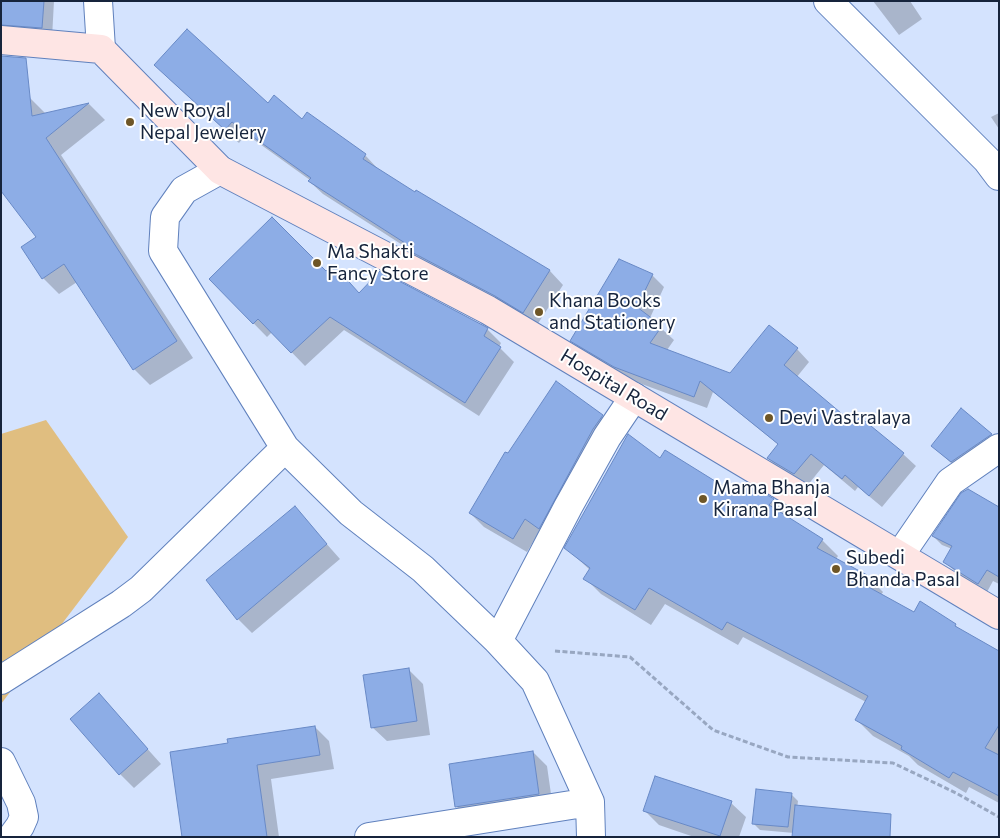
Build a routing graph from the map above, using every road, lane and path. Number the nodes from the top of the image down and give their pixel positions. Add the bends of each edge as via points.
1 (98, 1) edge
2 (828, 1) edge
3 (1, 40) edge
4 (102, 49) junction
5 (220, 170) junction
6 (999, 176) edge
7 (634, 397) junction
8 (285, 448) junction
9 (999, 448) edge
10 (900, 555) junction
11 (999, 615) edge
12 (502, 645) junction
13 (1, 680) edge
14 (1, 762) edge
15 (590, 802) junction
16 (999, 817) edge
17 (12, 837) edge
18 (370, 837) edge
19 (591, 837) edge

1 - 4 street
2 - 6 street via 987,160
3 - 4 street
4 - 5 street, Hospital Road
5 - 7 street, Hospital Road via 488,310
5 - 8 street via 184,190 166,217 164,251
7 - 10 street, Hospital Road
7 - 12 street via 607,437 568,508
8 - 12 street via 351,513 423,569
8 - 13 street via 141,588
9 - 10 street via 950,482
10 - 11 street, Hospital Road
12 - 15 street via 535,681
12 - 16 path via 630,658 713,730 788,757 893,763
14 - 17 street via 21,803 24,817
15 - 18 street
15 - 19 street

